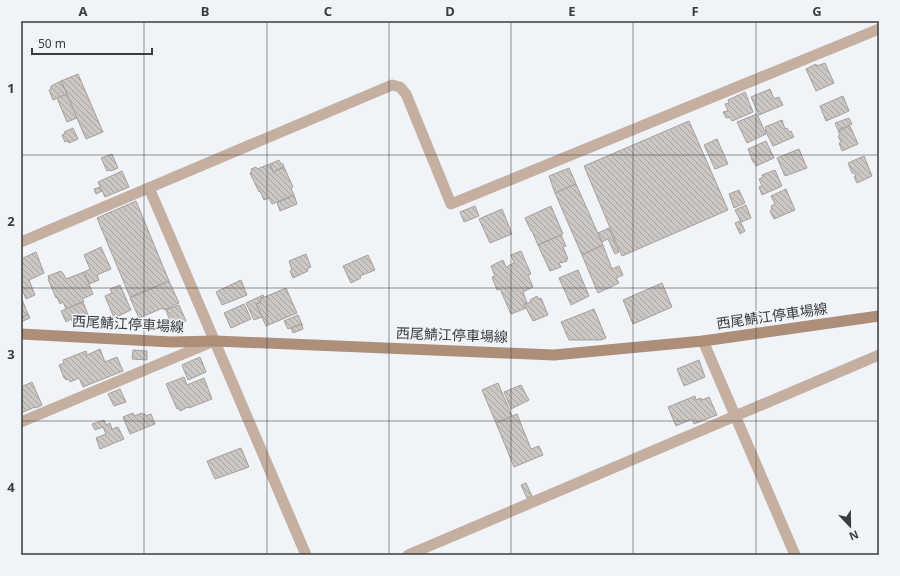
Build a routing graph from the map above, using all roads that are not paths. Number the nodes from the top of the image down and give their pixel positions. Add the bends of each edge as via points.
1 (879, 29) edge
2 (149, 188) junction
3 (21, 242) edge
4 (879, 316) edge
5 (21, 334) edge
6 (215, 341) junction
7 (703, 341) junction
8 (879, 355) edge
9 (736, 416) junction
10 (21, 422) edge
11 (306, 555) edge
12 (408, 555) edge
13 (795, 555) edge

1 - 2 street via 451,204 406,94 400,87 392,85
2 - 3 street
2 - 6 street
4 - 7 main road, 西尾鯖江停車場線
5 - 6 main road, 西尾鯖江停車場線 via 172,342
6 - 7 main road, 西尾鯖江停車場線 via 554,355
6 - 10 street
6 - 11 street
7 - 9 street
8 - 9 street
9 - 12 street
9 - 13 street

